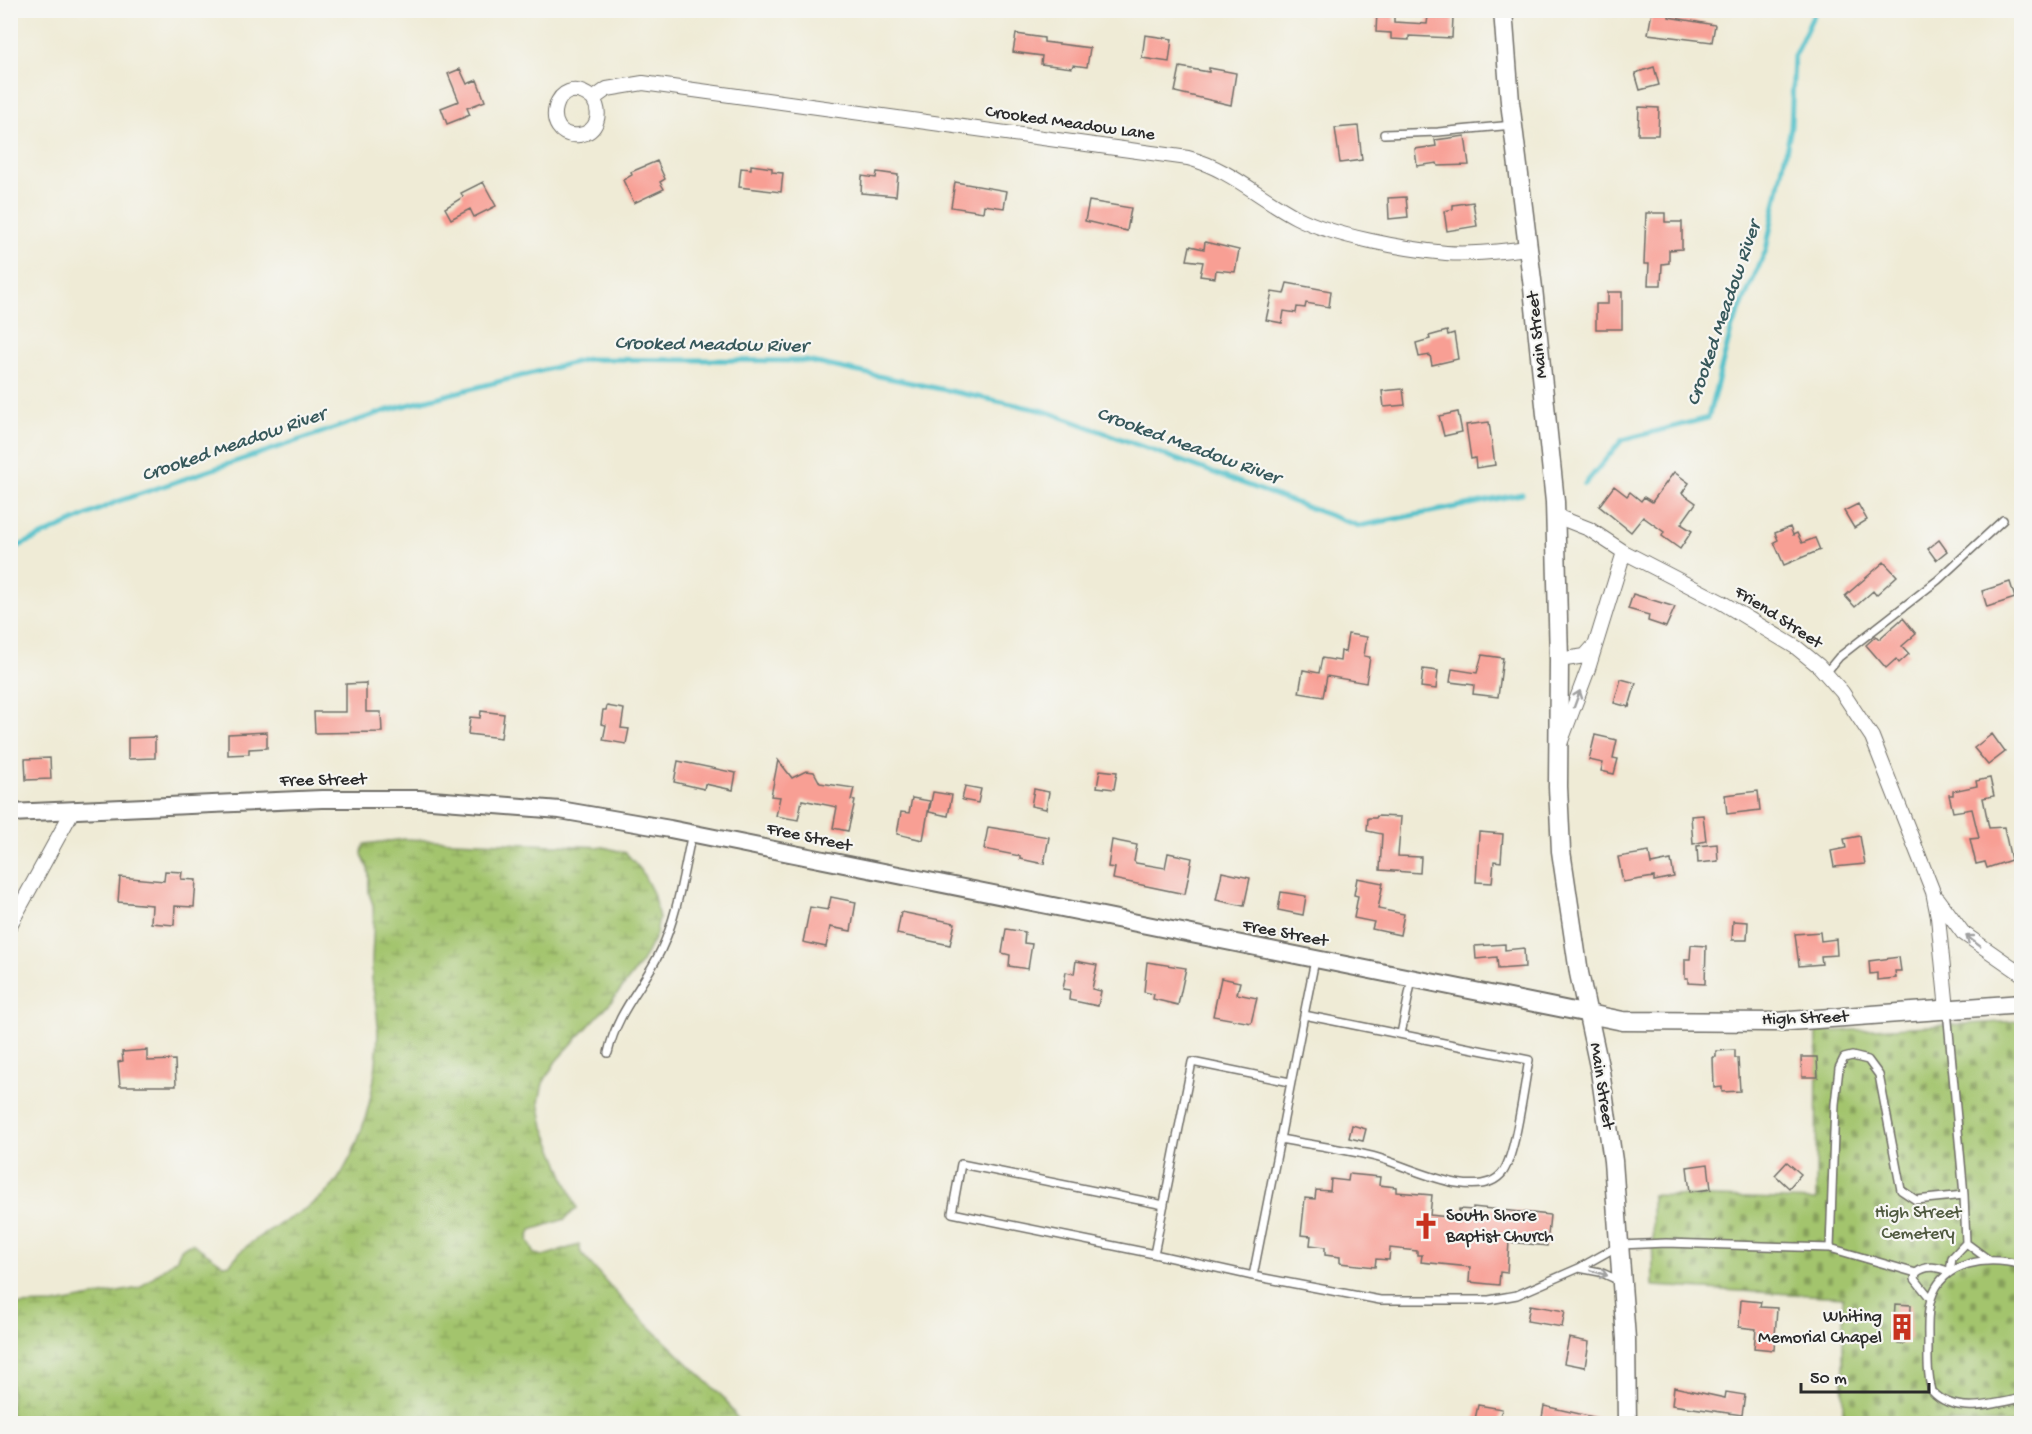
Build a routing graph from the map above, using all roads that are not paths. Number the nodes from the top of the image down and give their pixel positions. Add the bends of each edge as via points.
1 (1503, 10) edge
2 (593, 99) dead end
3 (1513, 125) junction
4 (1384, 134) dead end
5 (1528, 248) junction
6 (1556, 516) junction
7 (2003, 520) dead end
8 (1624, 552) junction
9 (1593, 647) junction
10 (1559, 660) junction
11 (1825, 674) junction
12 (1558, 750) junction
13 (72, 810) junction
14 (10, 813) edge
15 (692, 834) junction
16 (1933, 892) junction
17 (10, 925) edge
18 (1315, 960) junction
19 (2022, 974) edge
20 (1412, 979) junction
21 (2022, 1004) edge
22 (1947, 1010) junction
23 (1589, 1014) junction
24 (1305, 1015) junction
25 (1401, 1034) junction
26 (608, 1053) dead end
27 (1290, 1082) junction
28 (1280, 1138) junction
29 (1964, 1195) junction
30 (1164, 1205) junction
31 (1966, 1243) junction
32 (1620, 1245) junction
33 (1830, 1248) junction
34 (1154, 1254) junction
35 (1989, 1260) junction
36 (2022, 1265) edge
37 (1580, 1268) junction
38 (1950, 1272) junction
39 (1916, 1273) junction
40 (1253, 1276) junction
41 (1622, 1283) junction
42 (1931, 1299) junction
43 (2022, 1398) edge
44 (1627, 1424) edge

1 - 3 main road, Main Street
2 - 5 street, Crooked Meadow Lane via 607,89 643,82 1188,158 1212,165 1274,205 1322,227 1447,253
3 - 4 lane
3 - 5 main road, Main Street
5 - 6 main road, Main Street
6 - 8 street, Friend Street via 1589,529
6 - 10 main road, Main Street
7 - 11 lane via 1938,580 1839,657
8 - 9 street, Main Street
8 - 11 street, Friend Street via 1767,629 1797,648
9 - 10 street via 1585,656
12 -> 9 street, Main Street
10 - 12 main road, Main Street
11 - 16 street, Friend Street via 1872,737
12 - 23 main road, Main Street via 1561,851
13 - 14 street, Free Street
13 - 15 street, Free Street via 322,799 462,800 560,810
13 - 17 street
15 - 18 street, Free Street
15 - 26 lane via 672,925 622,1010
19 -> 16 street, Friend Street via 1963,933
16 - 22 street, Friend Street
18 - 20 street, Free Street
18 - 24 lane
20 - 23 street, Free Street
20 - 25 lane
21 - 22 main road, High Street
22 - 23 main road, High Street via 1764,1022 1623,1021
22 - 29 lane
23 - 32 main road, Main Street via 1613,1161
24 - 25 lane
24 - 27 lane
25 - 28 lane via 1528,1060 1509,1160 1497,1178 1474,1185 1421,1175 1377,1157
27 - 28 lane
27 - 30 lane via 1192,1062
28 - 40 lane
29 - 31 lane
29 - 33 lane via 1916,1200 1901,1190 1879,1075 1868,1060 1844,1058 1835,1104
30 - 34 lane
30 - 34 lane via 961,1164 951,1213
31 - 35 lane
31 - 38 lane via 1952,1258
32 - 33 lane
32 - 37 lane
32 - 41 main road, Main Street
33 - 39 lane
34 - 40 lane
35 - 36 lane
35 - 38 lane
37 - 40 lane via 1517,1295 1490,1300 1380,1300
37 -> 41 lane
38 - 39 lane via 1931,1267
38 - 42 lane
39 - 42 lane via 1918,1286
41 - 44 main road, Main Street
42 - 43 lane via 1928,1372 1937,1397 1965,1406

